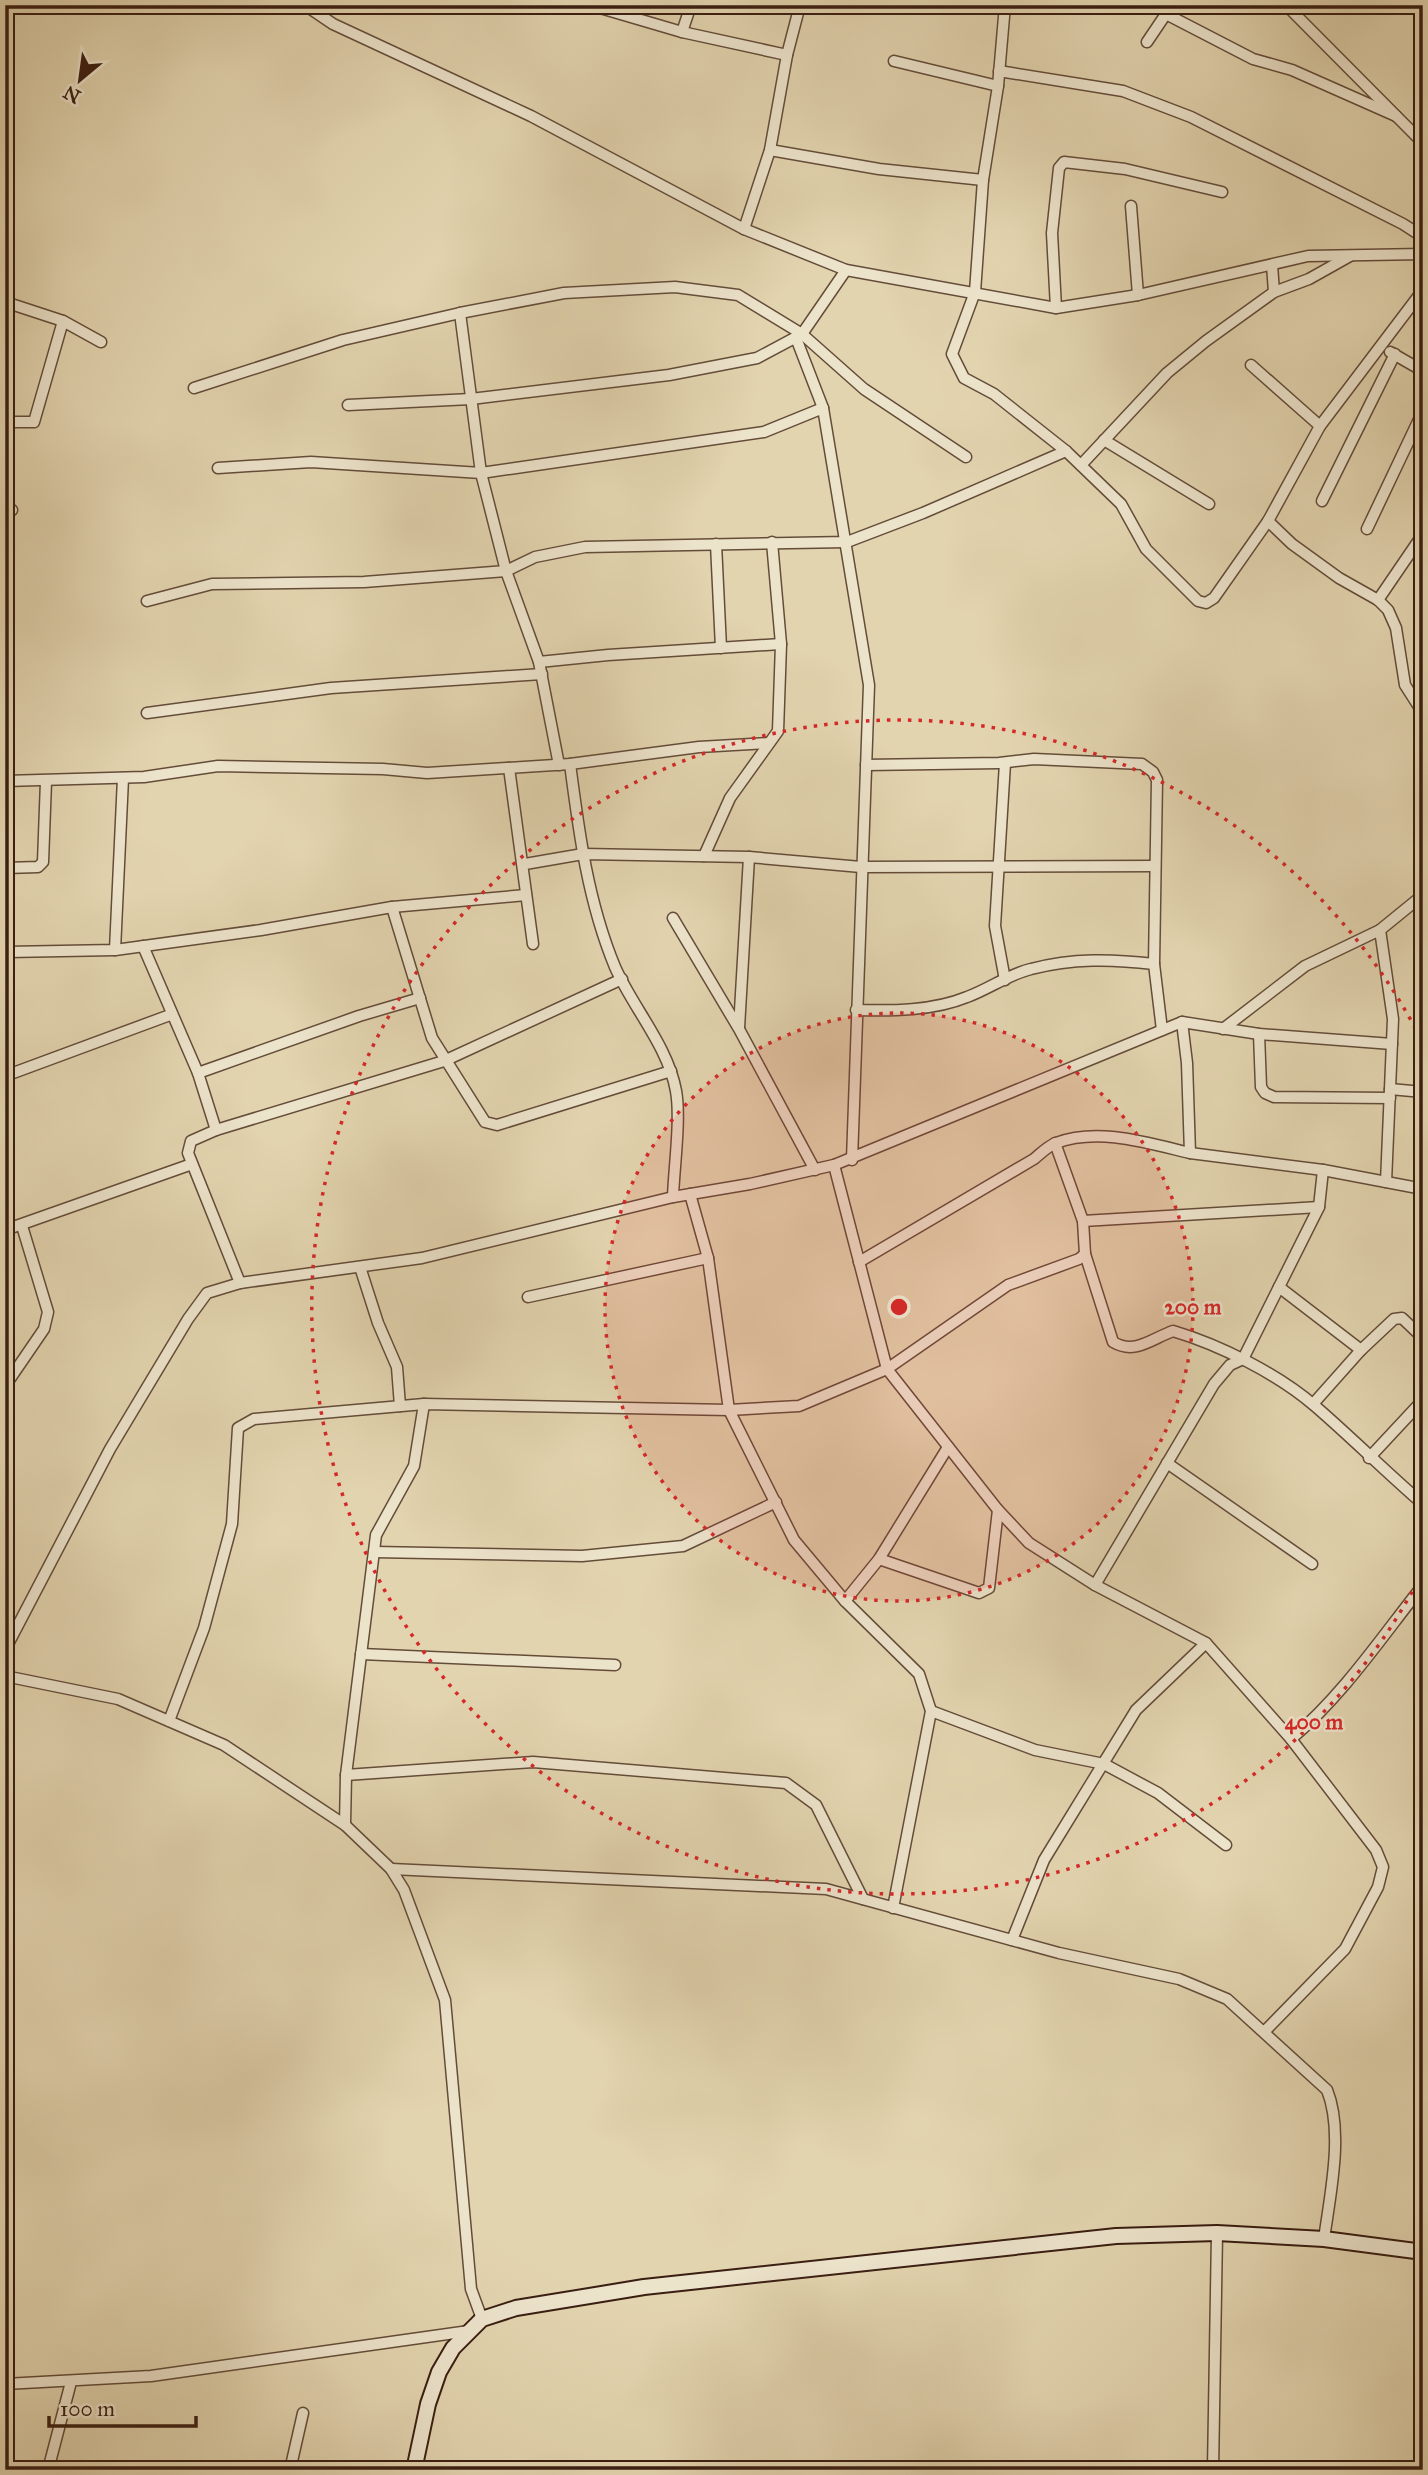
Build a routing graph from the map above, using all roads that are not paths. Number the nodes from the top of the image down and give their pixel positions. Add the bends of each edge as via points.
1 (305, 5) edge
2 (590, 5) edge
3 (691, 5) edge
4 (800, 5) edge
5 (1005, 5) edge
6 (1156, 5) edge
7 (1286, 5) edge
8 (1168, 9) edge
9 (682, 32) junction
10 (1147, 42) dead end
11 (787, 55) junction
12 (894, 61) dead end
13 (999, 71) junction
14 (998, 86) junction
15 (1396, 116) junction
16 (1423, 143) edge
17 (770, 150) junction
18 (984, 180) junction
19 (1222, 192) dead end
20 (1131, 206) dead end
21 (744, 229) junction
22 (1423, 237) edge
23 (1423, 254) edge
24 (1350, 256) junction
25 (1272, 265) junction
26 (846, 270) junction
27 (1423, 290) edge
28 (975, 292) junction
29 (1274, 292) junction
30 (1138, 295) junction
31 (5, 302) edge
32 (1056, 308) junction
33 (460, 313) junction
34 (63, 321) junction
35 (799, 336) junction
36 (101, 342) dead end
37 (1381, 347) junction
38 (1395, 355) junction
39 (1251, 365) dead end
40 (1423, 371) edge
41 (194, 388) dead end
42 (471, 399) junction
43 (348, 405) dead end
44 (823, 408) junction
45 (1423, 411) edge
46 (5, 422) edge
47 (1320, 426) junction
48 (1104, 440) junction
49 (1066, 450) junction
50 (966, 457) dead end
51 (1081, 465) junction
52 (218, 468) dead end
53 (481, 473) junction
54 (1322, 501) dead end
55 (1209, 504) dead end
56 (1268, 522) junction
57 (1367, 529) dead end
58 (1423, 534) edge
59 (772, 542) junction
60 (847, 542) junction
61 (716, 544) junction
62 (506, 571) junction
63 (1378, 600) junction
64 (147, 601) dead end
65 (781, 644) junction
66 (721, 648) junction
67 (540, 662) junction
68 (542, 674) junction
69 (147, 713) dead end
70 (1423, 713) edge
71 (769, 743) junction
72 (1005, 763) junction
73 (564, 765) junction
74 (866, 765) junction
75 (509, 768) junction
76 (123, 778) junction
77 (5, 781) edge
78 (46, 781) junction
79 (583, 854) junction
80 (704, 856) junction
81 (749, 857) junction
82 (525, 864) junction
83 (1000, 864) junction
84 (1156, 866) junction
85 (861, 867) junction
86 (5, 868) edge
87 (526, 895) junction
88 (1423, 895) edge
89 (392, 907) junction
90 (673, 918) dead end
91 (1380, 930) junction
92 (533, 943) dead end
93 (143, 946) junction
94 (115, 950) junction
95 (7, 952) dead end
96 (1154, 964) junction
97 (622, 979) junction
98 (1005, 980) junction
99 (420, 998) junction
100 (856, 1010) junction
101 (170, 1015) junction
102 (1182, 1022) junction
103 (739, 1029) junction
104 (1223, 1029) junction
105 (1162, 1030) junction
106 (1259, 1034) junction
107 (1392, 1044) junction
108 (448, 1058) junction
109 (671, 1071) junction
110 (198, 1073) junction
111 (5, 1076) edge
112 (1423, 1092) edge
113 (1390, 1093) junction
114 (216, 1130) junction
115 (1055, 1143) junction
116 (1190, 1153) junction
117 (852, 1160) junction
118 (192, 1164) junction
119 (834, 1165) junction
120 (815, 1170) junction
121 (1323, 1170) junction
122 (1386, 1182) junction
123 (1423, 1189) edge
124 (690, 1194) junction
125 (673, 1197) junction
126 (1319, 1206) junction
127 (1083, 1221) junction
128 (22, 1226) junction
129 (5, 1230) edge
130 (1085, 1254) junction
131 (708, 1258) junction
132 (859, 1262) junction
133 (360, 1267) junction
134 (240, 1283) junction
135 (1279, 1287) junction
136 (527, 1297) dead end
137 (1423, 1338) edge
138 (1361, 1350) junction
139 (1243, 1359) junction
140 (887, 1369) junction
141 (5, 1386) edge
142 (1423, 1400) edge
143 (424, 1404) junction
144 (1313, 1404) junction
145 (400, 1406) junction
146 (729, 1409) junction
147 (948, 1447) junction
148 (1369, 1458) junction
149 (1167, 1463) junction
150 (776, 1502) junction
151 (1423, 1504) edge
152 (998, 1510) junction
153 (374, 1552) junction
154 (879, 1559) junction
155 (1312, 1564) dead end
156 (1095, 1585) junction
157 (1423, 1585) edge
158 (845, 1601) junction
159 (1206, 1643) junction
160 (5, 1650) edge
161 (361, 1654) junction
162 (615, 1665) dead end
163 (5, 1676) edge
164 (931, 1711) junction
165 (169, 1721) junction
166 (1291, 1739) junction
167 (1104, 1764) junction
168 (346, 1775) junction
169 (345, 1825) junction
170 (1226, 1844) dead end
171 (391, 1870) junction
172 (863, 1899) junction
173 (893, 1908) junction
174 (1012, 1940) junction
175 (1264, 2032) junction
176 (1217, 2232) junction
177 (1324, 2239) junction
178 (1423, 2252) edge
179 (481, 2319) junction
180 (470, 2331) junction
181 (71, 2382) junction
182 (5, 2384) edge
183 (303, 2413) dead end
184 (48, 2470) edge
185 (290, 2470) edge
186 (414, 2470) edge
187 (1213, 2470) edge

1 - 21 street via 333,24 531,116
2 - 9 street
3 - 9 street
4 - 11 street
5 - 13 street
6 - 8 street
7 - 15 street
8 - 10 street
8 - 15 street via 1253,59 1292,70
9 - 11 street
11 - 17 street
12 - 14 street
13 - 14 street
13 - 22 street via 1123,91 1191,117
14 - 18 street
15 - 16 street
17 - 18 street via 879,169
17 - 21 street
18 - 28 street
19 - 32 street via 1125,169 1064,162 1059,168 1052,233
20 - 30 street
21 - 26 street
23 - 24 street
24 - 25 street via 1308,256
24 - 29 street
25 - 29 street
25 - 30 street
26 - 28 street
26 - 35 street
27 - 37 street
28 - 32 street
28 - 49 street via 952,354 964,378 994,394
29 - 48 street via 1167,373
30 - 32 street
31 - 34 street
33 - 35 street via 564,292 674,286 738,295
33 - 41 street via 343,341
33 - 42 street
34 - 36 street
34 - 46 street via 34,422
35 - 42 street via 757,358 682,373
35 - 44 street
35 - 50 street via 864,389
37 - 38 street
37 - 47 street
38 - 40 street
38 - 54 street
39 - 47 street
42 - 43 street
42 - 53 street
44 - 53 street via 764,432
44 - 60 street
45 - 57 street
47 - 56 street
48 - 51 street
48 - 55 street
49 - 51 street
49 - 60 street
51 - 56 street via 1121,504 1146,548 1198,601 1214,598
52 - 53 street via 312,462
53 - 62 street
56 - 63 street via 1339,578
58 - 63 street
59 - 60 street
59 - 61 street
59 - 65 street
60 - 74 street via 869,685
61 - 62 street via 585,547 535,557
61 - 66 street
62 - 64 street via 364,582 212,584
62 - 67 street
63 - 70 street via 1396,628 1405,685
65 - 66 street
65 - 71 street via 781,720
66 - 67 street
67 - 68 street
68 - 69 street via 331,688
68 - 73 street
71 - 73 street
71 - 80 street via 730,798
72 - 74 street
72 - 83 street
72 - 84 street via 1034,759 1142,764 1157,780
73 - 75 street
73 - 79 street
74 - 85 street
75 - 76 street via 427,773 218,766
75 - 82 street
76 - 78 street
76 - 94 street
77 - 78 street
78 - 86 street via 43,862 38,867
79 - 80 street
79 - 82 street
79 - 97 street via 597,916
80 - 81 street
81 - 85 street
81 - 103 street
82 - 87 street
83 - 84 street
83 - 85 street
83 - 98 street via 995,926
84 - 96 street
85 - 100 street
87 - 89 street
87 - 92 street
88 - 91 street
89 - 93 street
89 - 99 street
90 - 103 street
91 - 104 street via 1306,965
91 - 107 street via 1389,978
93 - 94 street
93 - 101 street
94 - 95 street
96 - 98 street via 1075,960 1028,969
96 - 105 street
97 - 108 street
97 - 109 street
98 - 100 street via 936,1006
99 - 108 street via 432,1038
99 - 110 street
100 - 117 street
101 - 110 street
101 - 111 street
102 - 104 street
102 - 105 street
102 - 116 street
103 - 120 street
104 - 106 street
105 - 117 street
106 - 107 street
106 - 113 street via 1261,1087 1273,1097
107 - 113 street
108 - 109 street via 485,1122 497,1125
108 - 114 street
109 - 125 street via 677,1092
110 - 114 street
112 - 113 street
113 - 122 street
114 - 118 street via 191,1141 188,1153
115 - 116 street via 1097,1136
115 - 127 street
115 - 132 street
116 - 121 street
117 - 119 street
118 - 128 street
118 - 134 street
119 - 120 street
119 - 132 street
120 - 124 street
121 - 122 street
121 - 126 street
122 - 123 street
124 - 125 street
124 - 131 street
125 - 133 street via 422,1258
126 - 127 street
126 - 135 street
127 - 130 street
128 - 129 street
128 - 141 street via 48,1312 44,1329
130 - 139 street via 1113,1342 1123,1348 1139,1347 1173,1331
130 - 140 street via 1008,1285
131 - 136 street
131 - 146 street
132 - 140 street
133 - 134 street
133 - 145 street via 397,1367
134 - 160 street via 207,1293 188,1319 110,1449
135 - 138 street
135 - 139 street
137 - 138 street via 1398,1317
138 - 144 street
139 - 144 street
139 - 149 street via 1230,1364 1214,1384
140 - 146 street via 799,1406
140 - 147 street
142 - 148 street
143 - 145 street
143 - 146 street
143 - 153 street via 414,1466 376,1535
144 - 148 street
145 - 165 street via 254,1419 238,1428 232,1524 204,1628
146 - 150 street
147 - 152 street
147 - 154 street
148 - 151 street
149 - 155 street
149 - 156 street
150 - 153 street via 682,1546 582,1556
150 - 158 street via 794,1540
152 - 154 street via 985,1592
152 - 156 street via 1029,1543
153 - 161 street
154 - 158 street
156 - 159 street
157 - 166 street via 1340,1691
158 - 164 street via 919,1674
159 - 166 street
159 - 167 street via 1136,1710
161 - 162 street
161 - 168 street
163 - 165 street via 118,1699
164 - 167 street via 1035,1750
164 - 173 street
165 - 169 street via 224,1745
166 - 175 street via 1376,1850 1383,1867 1378,1888 1345,1949
167 - 170 street via 1158,1793
167 - 174 street via 1044,1860
168 - 169 street
168 - 172 street via 533,1762 786,1783 816,1805
169 - 171 street
171 - 172 street via 826,1889
171 - 179 street via 404,1890 445,2000 471,2288
172 - 173 street
173 - 174 street
174 - 175 street via 1179,1979 1227,1999
175 - 177 street via 1327,2090 1334,2107 1333,2174
176 - 177 street
176 - 179 street via 1116,2236 644,2287 516,2308
176 - 187 street
177 - 178 street
179 - 180 street
180 - 181 street via 164,2375
180 - 186 street via 439,2372
181 - 182 street
181 - 184 street
183 - 185 street

